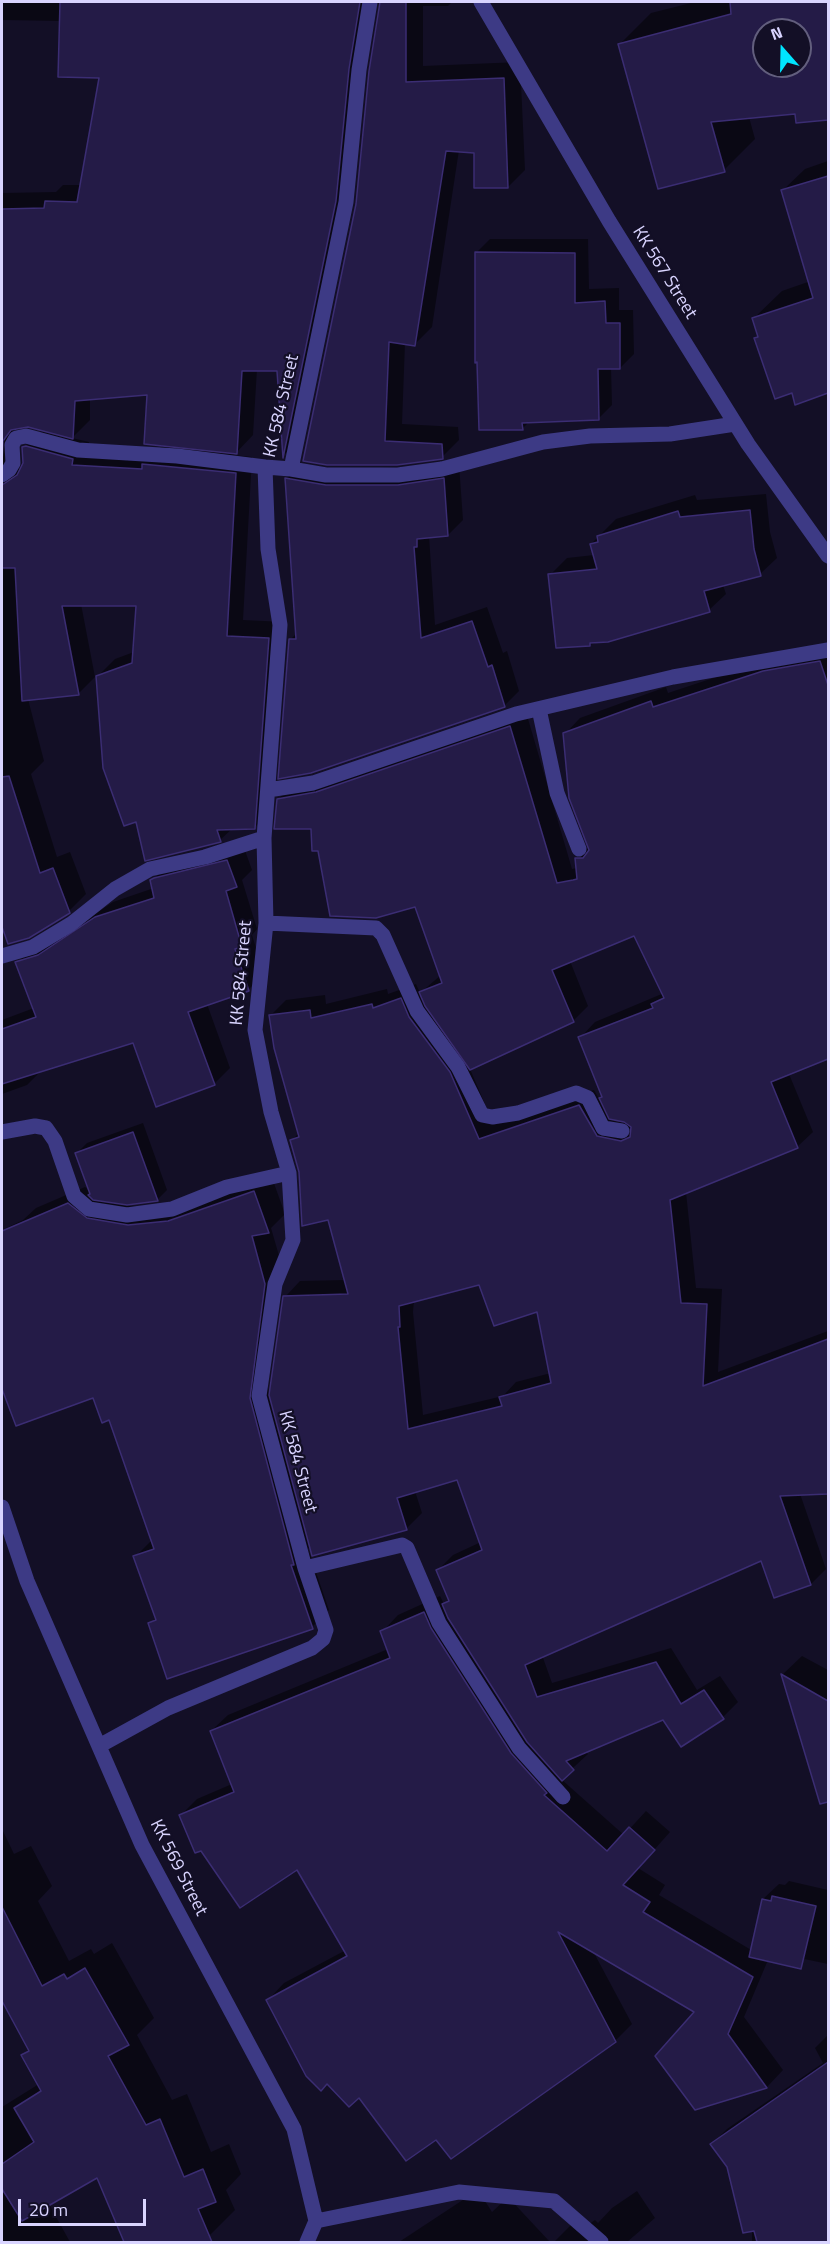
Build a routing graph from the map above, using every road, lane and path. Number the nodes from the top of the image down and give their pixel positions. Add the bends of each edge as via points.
1 (370, 2) edge
2 (481, 2) edge
3 (735, 424) junction
4 (265, 467) junction
5 (291, 469) junction
6 (2, 475) edge
7 (828, 556) edge
8 (828, 650) edge
9 (539, 709) junction
10 (268, 790) junction
11 (264, 838) junction
12 (579, 849) dead end
13 (266, 923) junction
14 (2, 956) edge
15 (622, 1131) dead end
16 (2, 1132) edge
17 (290, 1173) junction
18 (2, 1508) edge
19 (305, 1568) junction
20 (99, 1746) junction
21 (562, 1797) dead end
22 (316, 2221) junction
23 (307, 2242) edge
24 (601, 2242) edge

1 - 5 street, KK 584 Street via 346,202
2 - 3 street, KK 567 Street via 609,221
3 - 5 street via 670,434 590,436 543,442 442,469 398,476 326,475
3 - 7 street, KK 567 Street
4 - 5 street, KK 584 Street
4 - 6 street via 78,450 27,436 16,438 12,445 13,463
4 - 10 street, KK 584 Street via 268,549 280,625
8 - 9 street via 674,677
9 - 10 street via 323,780
9 - 12 street via 557,793
10 - 11 street, KK 584 Street
11 - 13 street, KK 584 Street
11 - 14 street via 150,869 33,947
13 - 15 street via 376,928 383,935 417,1011 458,1067 482,1115 518,1113 576,1093 588,1098 603,1128
13 - 17 street, KK 584 Street via 255,1030 271,1112
16 - 17 street via 46,1128 55,1141 74,1196 89,1209 127,1215 172,1209 227,1187
17 - 19 street, KK 584 Street via 293,1240 274,1284 259,1396
18 - 20 street, KK 569 Street via 27,1581
19 - 20 street, KK 584 Street via 326,1630 323,1639 312,1648 168,1708
19 - 21 street via 402,1545 407,1548 439,1623 519,1748
20 - 22 street, KK 569 Street via 142,1845 294,2129
22 - 23 street
22 - 24 street via 459,2192 554,2201

